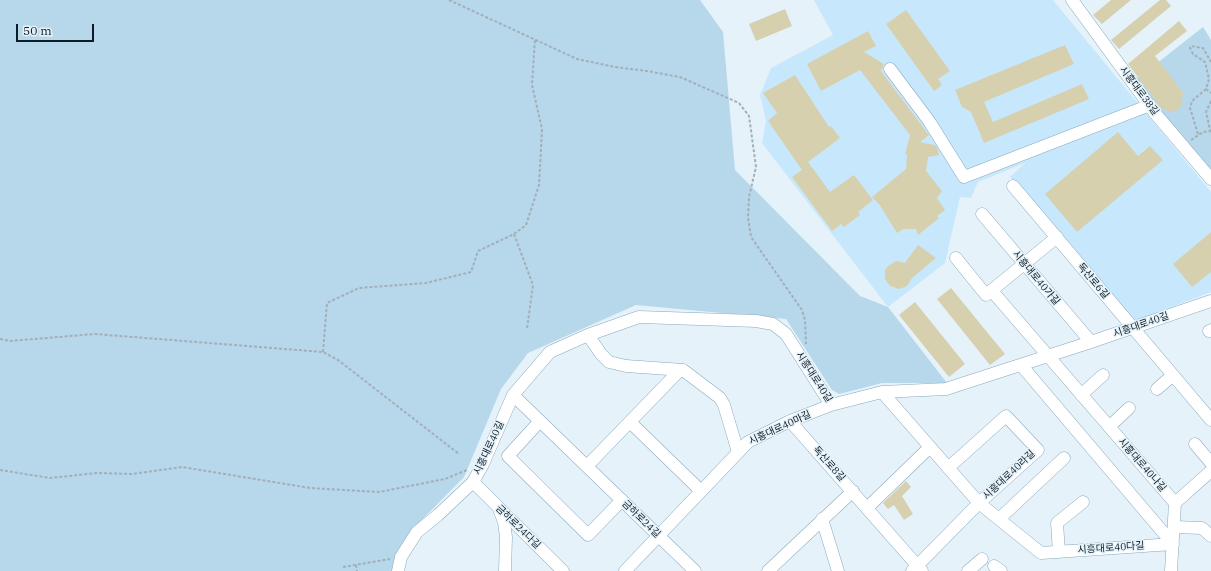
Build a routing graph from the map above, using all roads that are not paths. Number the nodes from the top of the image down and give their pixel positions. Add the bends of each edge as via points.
1 (1072, 0) edge
2 (890, 69) dead end
3 (1150, 105) junction
4 (1211, 179) edge
5 (1013, 186) dead end
6 (982, 214) dead end
7 (1056, 237) junction
8 (956, 258) dead end
9 (1024, 264) junction
10 (992, 291) junction
11 (1211, 301) edge
12 (1133, 328) junction
13 (588, 335) junction
14 (1091, 342) junction
15 (1047, 357) junction
16 (1022, 365) junction
17 (680, 370) junction
18 (1103, 376) dead end
19 (1173, 376) junction
20 (1157, 389) dead end
21 (882, 392) junction
22 (513, 395) junction
23 (1081, 396) junction
24 (831, 405) junction
25 (1129, 408) dead end
26 (1211, 420) edge
27 (540, 421) junction
28 (790, 421) junction
29 (630, 422) junction
30 (1109, 426) junction
31 (1196, 444) dead end
32 (930, 447) junction
33 (738, 452) junction
34 (1064, 458) dead end
35 (1211, 463) edge
36 (587, 466) junction
37 (948, 468) junction
38 (1211, 471) edge
39 (473, 482) junction
40 (701, 491) junction
41 (853, 491) junction
42 (622, 500) junction
43 (1083, 502) dead end
44 (979, 503) junction
45 (1175, 503) junction
46 (498, 507) junction
47 (867, 508) junction
48 (822, 519) junction
49 (999, 519) junction
50 (1174, 527) junction
51 (658, 535) junction
52 (1211, 536) edge
53 (1173, 544) junction
54 (1059, 552) junction
55 (982, 559) dead end
56 (917, 569) edge
57 (398, 571) edge
58 (505, 571) edge
59 (563, 571) edge
60 (626, 571) edge
61 (695, 571) edge
62 (768, 571) edge
63 (838, 571) edge
64 (968, 571) edge
65 (1171, 571) edge

1 - 3 street, 시흥대로38길
2 - 3 street via 929,121 964,177
3 - 4 street, 시흥대로38길
5 - 7 street, 독산로6길
6 - 9 street, 시흥대로40가길
7 - 9 street
7 - 12 street, 독산로6길
8 - 10 street via 986,295
9 - 10 street
9 - 14 street, 시흥대로40가길
10 - 15 street
11 - 12 street, 시흥대로40길
12 - 14 street, 시흥대로40길
12 - 19 street, 독산로6길
13 - 17 street via 609,362 626,366
13 - 22 street, 시흥대로40길 via 550,352
13 - 24 street, 시흥대로40길 via 639,316 773,324 786,334
14 - 15 street, 시흥대로40길
15 - 16 street, 시흥대로40길
15 - 23 street, 시흥대로40나길
16 - 21 street, 시흥대로40길 via 946,389
16 - 53 street
17 - 29 street
17 - 33 street via 720,398
18 - 23 street
19 - 20 street
19 - 26 street, 독산로6길
21 - 24 street, 시흥대로40길
21 - 32 street, 시흥대로40다길
22 - 27 street, 금하로24길
22 - 39 street, 시흥대로40길
23 - 30 street, 시흥대로40나길
24 - 28 street, 시흥대로40마길
25 - 30 street
27 - 36 street, 금하로24길
27 - 42 street via 508,456 588,535
28 - 33 street, 시흥대로40마길 via 748,442
28 - 41 street, 독산로8길
29 - 36 street
29 - 40 street
30 - 45 street, 시흥대로40나길
31 - 35 street
32 - 37 street, 시흥대로40다길
32 - 47 street
33 - 40 street, 시흥대로40마길
34 - 49 street
36 - 42 street, 금하로24길
37 - 44 street, 시흥대로40다길
37 - 44 street, 시흥대로40라길 via 1006,416 1038,450
38 - 45 street
39 - 46 street, 금하로24다길
39 - 57 street, 시흥대로40길 via 417,532 401,557
40 - 51 street, 시흥대로40마길
41 - 47 street, 독산로8길
41 - 48 street
42 - 51 street, 금하로24길
43 - 54 street via 1057,523
44 - 49 street, 시흥대로40다길
44 - 56 street, 독산로8길
45 - 50 street
46 - 58 street via 506,537
46 - 59 street, 금하로24다길
47 - 56 street, 독산로8길
48 - 62 street
48 - 63 street
49 - 54 street, 시흥대로40다길 via 1041,553
50 - 52 street via 1202,528
50 - 53 street
51 - 60 street, 시흥대로40마길
51 - 61 street, 금하로24길
53 - 54 street, 시흥대로40다길
53 - 65 street
55 - 64 street

